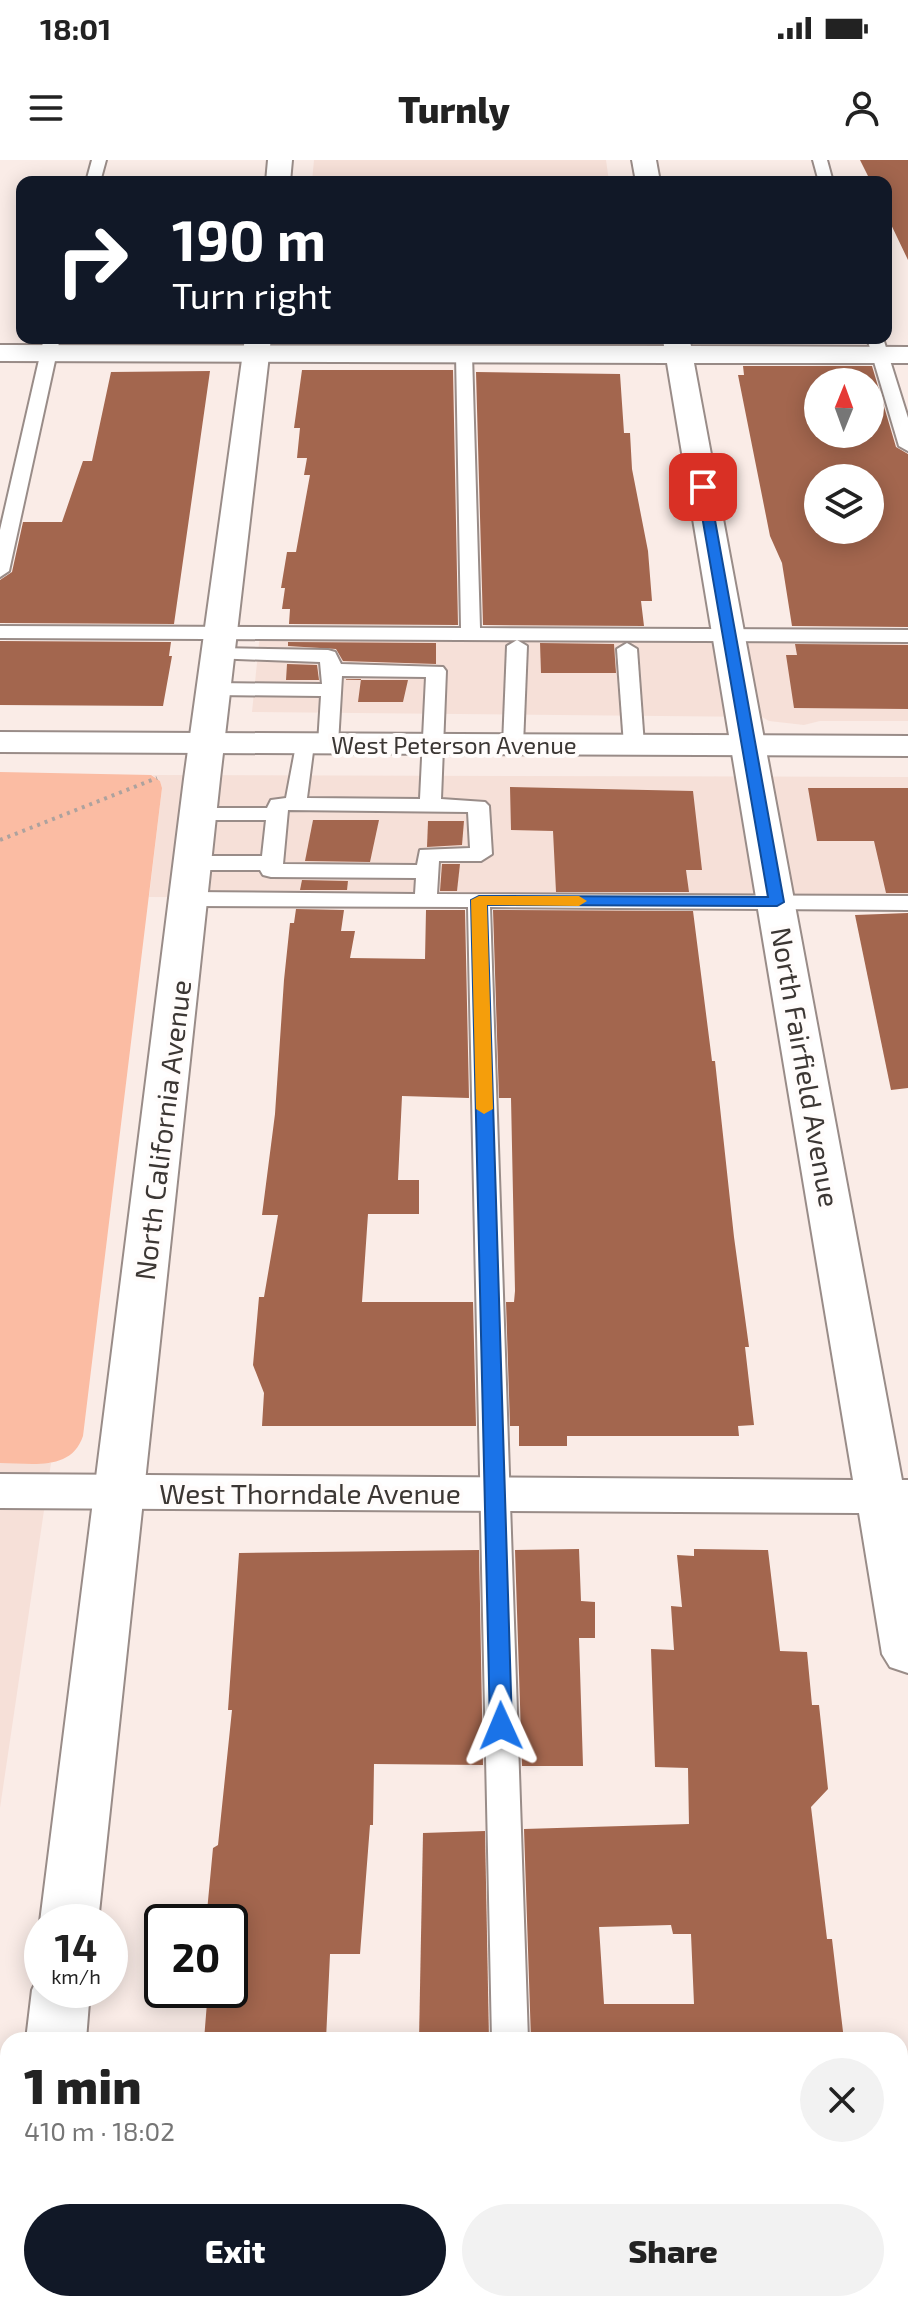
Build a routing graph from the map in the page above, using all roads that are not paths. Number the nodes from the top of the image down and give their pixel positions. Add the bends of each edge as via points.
1 (50, 345) edge
2 (257, 346) edge
3 (678, 346) edge
4 (888, 349) edge
5 (0, 353) edge
6 (464, 354) junction
7 (908, 446) edge
8 (0, 571) edge
9 (0, 632) edge
10 (471, 635) junction
11 (730, 636) junction
12 (908, 636) edge
13 (220, 644) junction
14 (517, 646) dead end
15 (627, 649) dead end
16 (332, 680) junction
17 (214, 689) junction
18 (0, 742) edge
19 (207, 743) junction
20 (316, 744) junction
21 (435, 744) junction
22 (513, 745) junction
23 (634, 745) junction
24 (749, 745) junction
25 (908, 746) edge
26 (430, 805) junction
27 (286, 810) junction
28 (199, 814) junction
29 (272, 863) junction
30 (427, 872) junction
31 (191, 881) junction
32 (426, 900) junction
33 (479, 900) junction
34 (777, 902) junction
35 (908, 903) edge
36 (0, 1491) edge
37 (120, 1492) junction
38 (495, 1494) junction
39 (894, 1497) edge
40 (908, 1654) edge
41 (71, 1904) edge
42 (59, 2008) edge
43 (57, 2032) edge
44 (510, 2032) edge

1 - 2 street
1 - 5 street
1 - 8 lane
2 - 6 street
2 - 13 street, North California Avenue
3 - 4 street
3 - 6 street
3 - 11 street, North Fairfield Avenue
4 - 7 lane
6 - 10 lane
9 - 13 lane
10 - 11 lane
10 - 13 lane
11 - 12 lane
11 - 24 street, North Fairfield Avenue
13 - 16 lane via 328,656
13 - 17 street, North California Avenue
14 - 22 lane
15 - 23 lane
16 - 17 lane
16 - 20 lane
16 - 21 lane via 436,671
17 - 19 street, North California Avenue
18 - 19 street, West Peterson Avenue
19 - 20 street, West Peterson Avenue
19 - 28 street, North California Avenue
20 - 21 street, West Peterson Avenue
20 - 27 lane
21 - 22 street, West Peterson Avenue
21 - 26 lane
22 - 23 street, West Peterson Avenue
23 - 24 street, West Peterson Avenue
24 - 25 street, West Peterson Avenue
24 - 34 street, North Fairfield Avenue
26 - 27 lane
26 - 30 lane via 478,806 481,854 428,855
27 - 28 lane
27 - 29 lane
28 - 31 street, North California Avenue
29 - 30 lane via 271,870
29 - 31 lane
30 - 32 lane
31 - 32 lane
31 - 37 street, North California Avenue
32 - 33 lane
33 - 34 lane
33 - 38 lane
34 - 35 lane
34 - 39 street, North Fairfield Avenue
36 - 37 street, West Thorndale Avenue
37 - 38 street, West Thorndale Avenue
37 - 41 street, North California Avenue
38 - 39 street, West Thorndale Avenue
38 - 44 lane
39 - 40 street, North Fairfield Avenue
42 - 43 street

